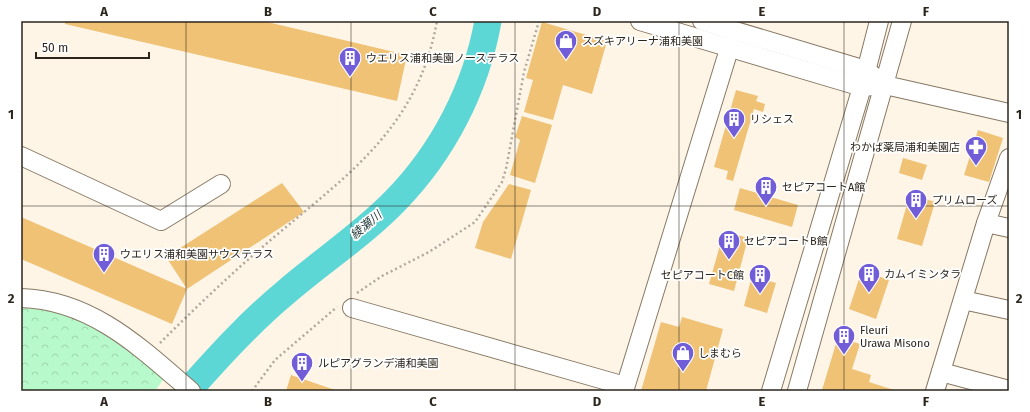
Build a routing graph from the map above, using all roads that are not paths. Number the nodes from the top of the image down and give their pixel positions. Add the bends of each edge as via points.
1 (640, 21) edge
2 (702, 21) edge
3 (879, 21) edge
4 (902, 21) edge
5 (730, 46) junction
6 (864, 78) junction
7 (885, 85) junction
8 (1009, 113) edge
9 (21, 156) edge
10 (1009, 158) edge
11 (221, 184) dead end
12 (986, 223) junction
13 (1009, 228) edge
14 (21, 298) edge
15 (963, 300) junction
16 (350, 301) road end
17 (1009, 310) edge
18 (941, 372) junction
19 (624, 388) edge
20 (1009, 390) edge
21 (191, 391) edge
22 (771, 391) edge
23 (797, 391) edge
24 (936, 391) edge

1 - 5 street
2 - 6 street
3 - 6 street
4 - 7 street
5 - 6 street
5 - 19 street
6 - 7 street
6 - 22 street
7 - 8 street
7 - 23 street
9 - 11 street via 161,220
10 - 12 street
12 - 13 street
12 - 15 street
14 - 21 street via 58,303 81,310 106,323 152,357
15 - 17 street
15 - 18 street
16 - 19 street
18 - 20 street
18 - 24 street

